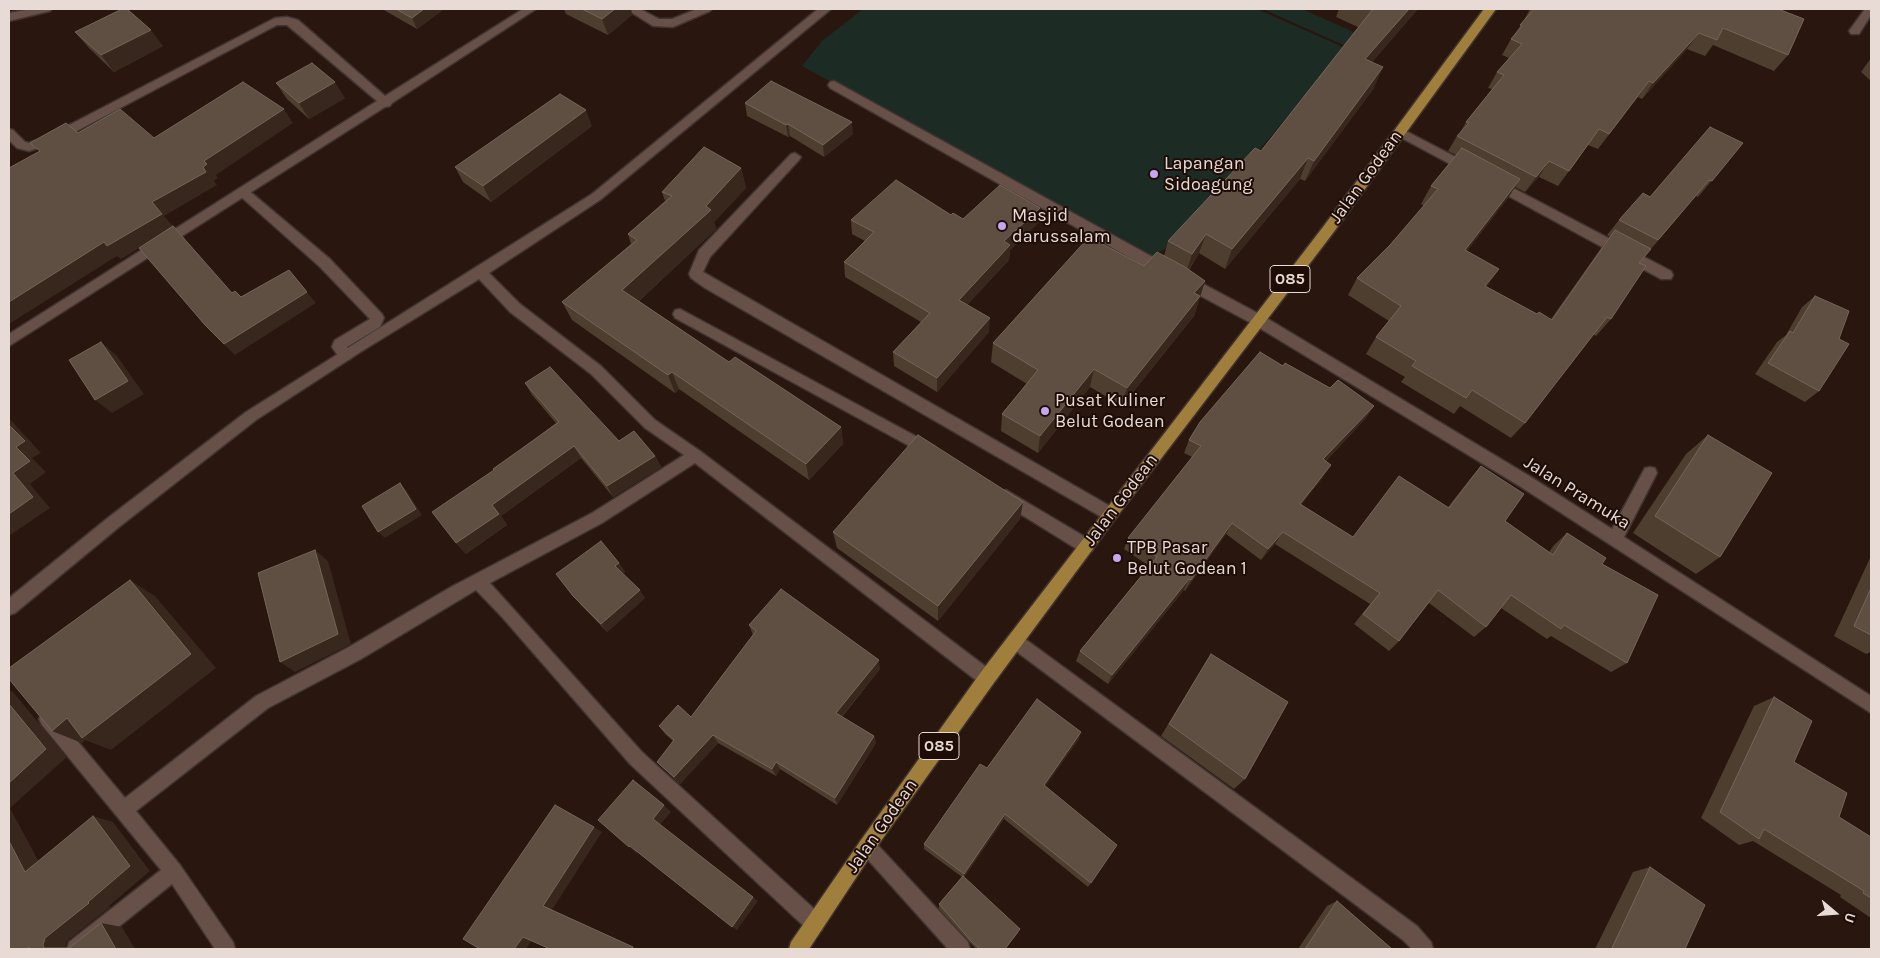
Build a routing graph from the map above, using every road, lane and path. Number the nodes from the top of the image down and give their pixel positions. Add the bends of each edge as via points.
1 (46, 9) edge
2 (530, 9) edge
3 (632, 9) edge
4 (706, 9) edge
5 (825, 9) edge
6 (1490, 9) edge
7 (1870, 9) edge
8 (9, 17) edge
9 (1855, 31) dead end
10 (834, 85) dead end
11 (386, 102) junction
12 (1400, 132) junction
13 (9, 133) edge
14 (795, 157) dead end
15 (243, 192) junction
16 (480, 272) junction
17 (1666, 275) dead end
18 (680, 314) dead end
19 (1258, 320) junction
20 (9, 341) edge
21 (345, 355) junction
22 (695, 455) junction
23 (942, 459) edge
24 (1650, 473) dead end
25 (993, 490) edge
26 (1110, 514) junction
27 (1615, 540) junction
28 (1086, 546) junction
29 (478, 582) junction
30 (9, 608) edge
31 (1015, 641) junction
32 (987, 678) junction
33 (34, 702) edge
34 (1871, 705) edge
35 (123, 810) junction
36 (867, 846) junction
37 (174, 871) junction
38 (815, 923) junction
39 (76, 949) edge
40 (226, 949) edge
41 (798, 949) edge
42 (961, 949) edge
43 (1424, 949) edge

1 - 8 street
2 - 11 street
3 - 4 street via 657,23 673,23
5 - 16 street via 596,197
6 - 12 main road, Jalan Godean / 085
7 - 9 street
10 - 19 street, Jalan Pramuka via 1144,260
11 - 13 street via 294,23 287,21 275,22 52,139 29,147 20,145
11 - 15 street
12 - 17 street
12 - 19 main road, Jalan Godean / 085
14 - 26 street via 704,254 696,274
15 - 20 street
15 - 21 street via 326,263 378,318 340,344
16 - 21 street
16 - 22 street via 515,308 596,370 650,424
18 - 23 street
19 - 26 main road, Jalan Godean / 085
19 - 27 street, Jalan Pramuka via 1518,477
21 - 30 street via 251,416
22 - 29 street via 597,518
22 - 32 street
24 - 27 street
25 - 28 street
26 - 28 main road, Jalan Godean / 085
27 - 34 street, Jalan Pramuka
28 - 31 main road, Jalan Godean / 085
29 - 35 street via 262,702
29 - 38 street via 636,758
31 - 32 main road, Jalan Godean / 085
31 - 43 street via 1410,933
32 - 36 main road, Jalan Godean / 085
33 - 35 street
35 - 37 street
36 - 38 main road, Jalan Godean / 085
36 - 42 street
37 - 39 street
37 - 40 street
38 - 41 main road, Jalan Godean / 085

